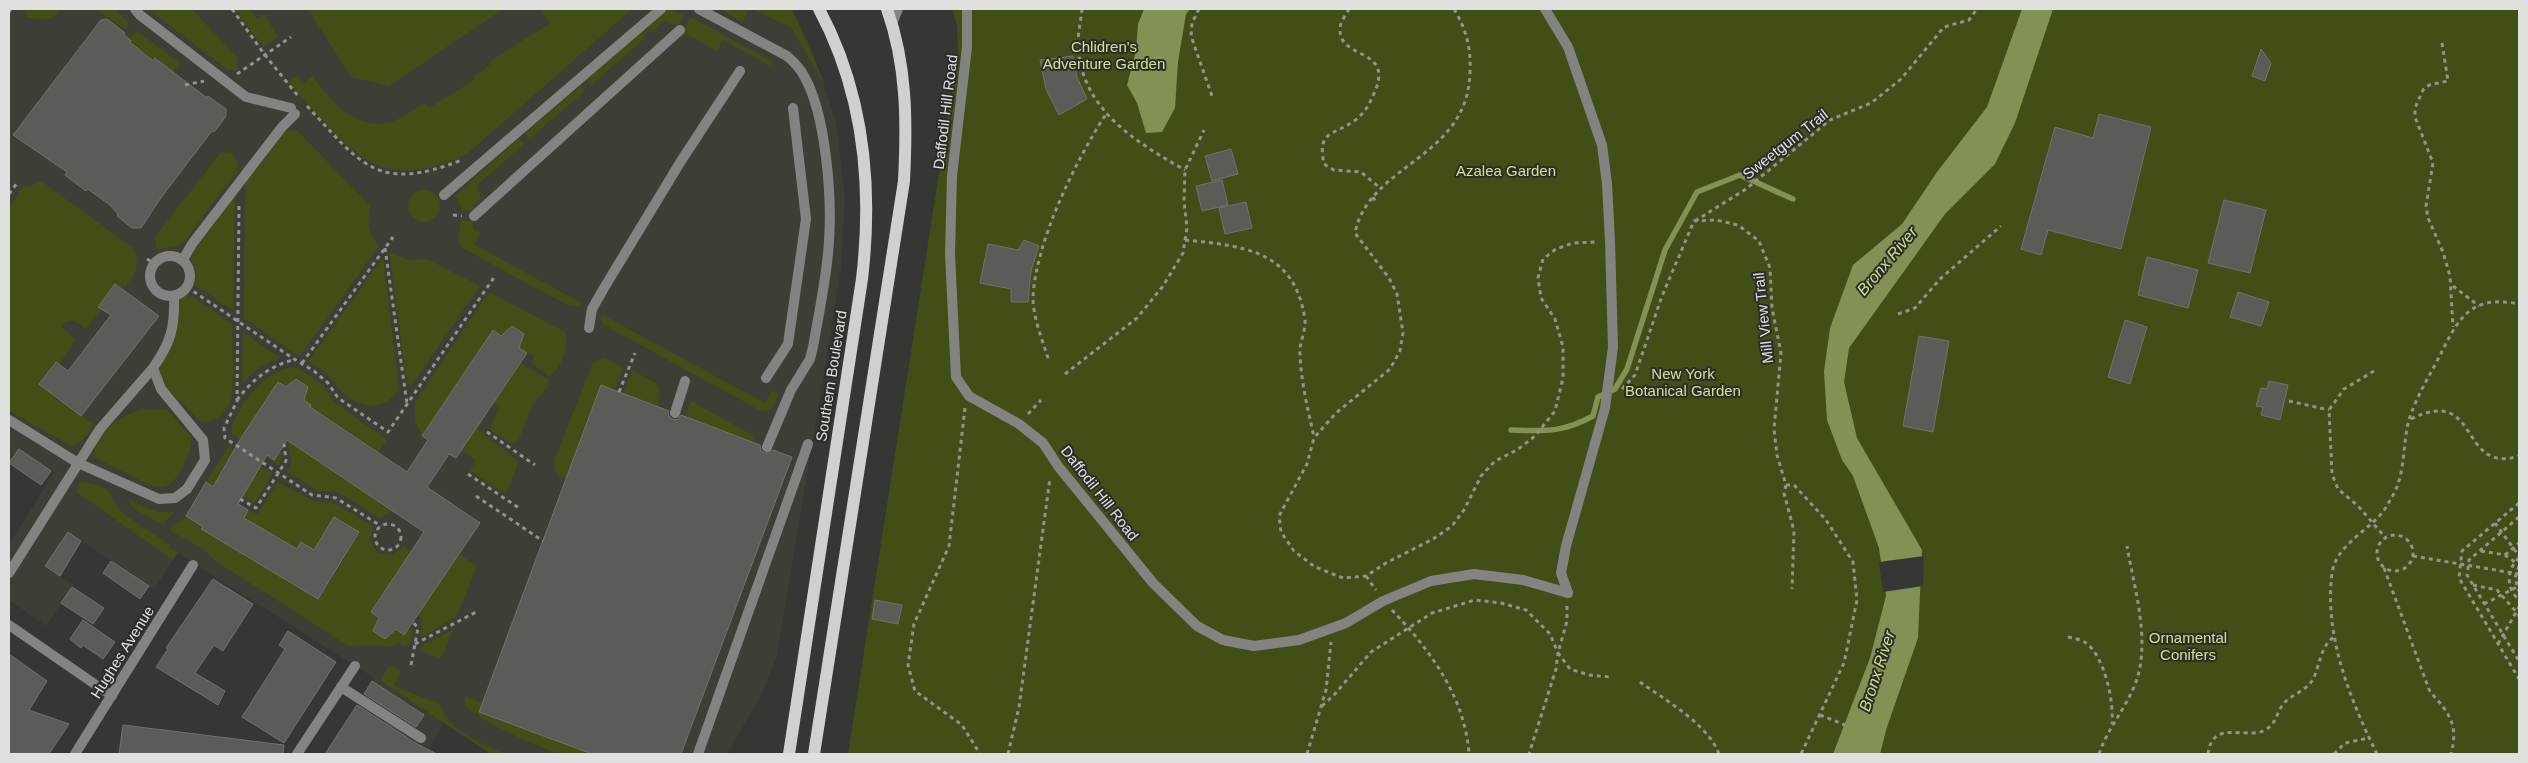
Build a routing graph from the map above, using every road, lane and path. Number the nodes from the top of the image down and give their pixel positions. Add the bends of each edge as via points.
1 (11, 9) edge
2 (135, 9) edge
3 (232, 9) edge
4 (661, 9) edge
5 (699, 9) edge
6 (819, 9) edge
7 (887, 9) edge
8 (898, 9) edge
9 (967, 9) edge
10 (1082, 9) edge
11 (1200, 9) edge
12 (1349, 9) edge
13 (1454, 9) edge
14 (1545, 9) edge
15 (1977, 9) edge
16 (9, 12) edge
17 (892, 24) junction
18 (680, 30) dead end
19 (291, 37) dead end
20 (2442, 43) dead end
21 (265, 55) junction
22 (740, 71) dead end
23 (221, 77) junction
24 (185, 85) dead end
25 (299, 96) dead end
26 (1212, 96) dead end
27 (305, 103) dead end
28 (793, 108) dead end
29 (1106, 114) junction
30 (1204, 130) dead end
31 (464, 160) dead end
32 (1185, 170) junction
33 (239, 182) junction
34 (17, 183) dead end
35 (1380, 188) junction
36 (9, 194) edge
37 (444, 195) dead end
38 (1372, 197) junction
39 (1377, 204) dead end
40 (474, 216) dead end
41 (1694, 221) junction
42 (2001, 226) dead end
43 (393, 237) dead end
44 (1185, 240) junction
45 (1610, 241) junction
46 (386, 248) junction
47 (183, 260) junction
48 (495, 276) dead end
49 (2452, 286) junction
50 (187, 287) junction
51 (174, 296) junction
52 (2519, 304) edge
53 (2479, 306) junction
54 (1898, 314) dead end
55 (238, 322) junction
56 (589, 328) dead end
57 (2453, 328) junction
58 (635, 353) dead end
59 (1048, 358) dead end
60 (294, 360) junction
61 (302, 362) junction
62 (153, 368) junction
63 (2374, 371) dead end
64 (1065, 374) dead end
65 (766, 378) dead end
66 (685, 381) dead end
67 (619, 392) dead end
68 (969, 396) junction
69 (1041, 400) dead end
70 (237, 401) junction
71 (2289, 401) dead end
72 (407, 405) junction
73 (1605, 407) junction
74 (2329, 410) junction
75 (675, 413) dead end
76 (2410, 419) junction
77 (9, 420) edge
78 (1019, 424) junction
79 (487, 432) dead end
80 (1314, 438) junction
81 (284, 444) dead end
82 (808, 444) dead end
83 (767, 448) dead end
84 (2519, 456) edge
85 (78, 463) junction
86 (535, 465) dead end
87 (1058, 466) junction
88 (278, 474) junction
89 (468, 474) dead end
90 (1786, 485) junction
91 (476, 496) dead end
92 (240, 499) dead end
93 (2519, 503) edge
94 (519, 508) dead end
95 (2519, 517) edge
96 (2372, 522) junction
97 (2495, 523) junction
98 (381, 526) junction
99 (2502, 532) junction
100 (2385, 537) junction
101 (543, 541) dead end
102 (2519, 543) edge
103 (2127, 546) dead end
104 (2513, 547) junction
105 (2480, 551) junction
106 (2505, 555) junction
107 (2413, 556) junction
108 (2519, 557) edge
109 (2515, 562) junction
110 (193, 565) dead end
111 (2461, 565) junction
112 (2468, 566) junction
113 (2519, 566) edge
114 (2384, 568) junction
115 (2510, 573) junction
116 (9, 574) edge
117 (2517, 574) edge
118 (2473, 585) junction
119 (2518, 588) edge
120 (1792, 589) dead end
121 (2512, 590) junction
122 (1568, 593) junction
123 (2502, 595) junction
124 (2519, 600) edge
125 (1384, 601) junction
126 (2484, 604) junction
127 (2519, 607) edge
128 (478, 611) dead end
129 (2516, 612) junction
130 (2519, 619) edge
131 (413, 622) dead end
132 (9, 625) edge
133 (1333, 627) junction
134 (1410, 629) junction
135 (2504, 635) junction
136 (2068, 637) dead end
137 (2334, 637) junction
138 (415, 644) junction
139 (2498, 644) junction
140 (1558, 653) junction
141 (2519, 660) edge
142 (355, 666) dead end
143 (411, 666) dead end
144 (1610, 677) dead end
145 (2519, 679) edge
146 (1640, 682) dead end
147 (341, 687) junction
148 (112, 696) junction
149 (1322, 706) junction
150 (1820, 714) junction
151 (1845, 725) dead end
152 (2112, 726) junction
153 (421, 738) dead end
154 (2369, 738) junction
155 (75, 754) edge
156 (296, 754) edge
157 (698, 754) edge
158 (789, 754) edge
159 (814, 754) edge
160 (980, 754) edge
161 (1008, 754) edge
162 (1307, 754) edge
163 (1469, 754) edge
164 (1530, 754) edge
165 (1719, 754) edge
166 (1801, 754) edge
167 (2100, 754) edge
168 (2208, 754) edge
169 (2334, 754) edge
170 (2377, 754) edge
171 (2451, 754) edge

1 - 16 path
2 - 23 street
3 - 21 path
4 - 37 street
5 - 83 street via 787,56 797,65 815,101 824,149 829,194 829,241 813,347
6 - 158 main road, Southern Boulevard via 836,44 860,128 867,178 868,227
7 - 17 main road
8 - 17 street
9 - 68 street, Daffodil Hill Road via 967,47 952,176 950,254 954,366 959,384
10 - 29 path via 1078,44 1086,82
11 - 26 path via 1192,23 1191,36
12 - 35 path via 1340,27 1341,37 1353,50 1372,59 1378,70 1378,83 1371,102 1355,121 1330,132 1322,142 1324,164 1334,170 1361,172
13 - 35 path via 1466,31 1470,56 1470,80 1465,100 1456,121 1443,137
14 - 45 street via 1568,47 1602,145
15 - 41 path, Sweetgum Trail via 1969,20 1944,27 1901,79 1871,103 1830,120 1746,189
17 - 159 main road via 906,114 904,181
18 - 40 street
19 - 21 path
20 - 49 path via 2448,81 2429,85 2423,90 2415,108 2415,117 2433,163 2427,195 2428,218 2443,252
21 - 23 path via 240,73
21 - 25 path
22 - 56 street via 604,288 592,309
23 - 24 path
23 - 33 street via 246,97 293,111
27 - 31 path via 355,156 367,165 392,175 432,170
28 - 65 street via 806,219 788,344
29 - 32 path via 1144,147
29 - 59 path via 1084,146 1037,264 1033,300
30 - 32 path
32 - 44 path
33 - 47 street
33 - 55 path
34 - 36 path
35 - 38 path
38 - 39 path
38 - 80 path via 1358,217 1355,233 1398,294 1403,333 1400,352 1390,369 1336,412
41 - 73 path via 1662,296 1635,375
41 - 90 path, Mill View Trail via 1716,220 1738,225 1759,241 1770,268 1772,308 1781,353 1774,429 1777,456
42 - 54 path via 1940,279 1915,308
43 - 46 path
44 - 64 path via 1183,253 1163,286 1137,318
44 - 80 path via 1238,247 1263,255 1280,267 1297,286 1306,323 1300,351 1302,377
45 - 73 street via 1613,347
45 - 80 path via 1574,243 1556,249 1543,259 1538,278 1541,298 1555,319 1563,347 1563,378 1555,411 1535,436 1517,450 1494,461 1481,476 1452,526 1433,540 1366,576 1343,578 1315,567 1294,551 1281,532 1279,516 1307,464
46 - 61 path
46 - 72 path
47 - 50 street via 190,272
47 - 51 street via 166,256 151,261 153,287 160,294
48 - 72 path
49 - 53 path
49 - 57 path
50 - 51 street
50 - 55 path
51 - 62 street via 175,322 168,346
52 - 53 path via 2501,300
53 - 57 path
55 - 60 path
55 - 70 path
57 - 76 path
58 - 67 path
60 - 61 path
60 - 70 path via 264,370
61 - 72 path via 328,383 338,398 388,432
62 - 85 street via 100,429
62 - 85 street via 161,389 203,440 205,460 187,489 175,498 159,499
63 - 74 path via 2344,389
66 - 75 street
68 - 78 street, Daffodil Hill Road
68 - 160 path via 962,420 949,546 914,624 908,664 915,691 962,725
69 - 78 path
70 - 88 path via 224,428 225,438
71 - 74 path
73 - 122 street via 1566,546 1561,574
74 - 96 path via 2332,474 2338,489
76 - 84 path via 2426,411 2440,410 2454,415 2486,453 2496,458
76 - 96 path via 2400,479 2383,512
77 - 85 street
78 - 87 street, Daffodil Hill Road via 1043,443
79 - 86 path
81 - 88 path via 286,461
82 - 157 street
85 - 116 street
87 - 133 street, Daffodil Hill Road via 1153,583 1197,626 1223,640 1254,646 1298,640
87 - 161 path via 1049,481 1019,707
88 - 92 path via 256,508
88 - 98 path via 318,498 336,498
89 - 94 path
90 - 120 path, Mill View Trail via 1784,492 1794,532
90 - 150 path via 1794,485 1826,520 1854,562 1857,600 1844,663
91 - 101 path, bridge
93 - 97 path
95 - 99 path
96 - 100 path
96 - 137 path via 2345,547 2333,571
97 - 99 path
97 - 111 path via 2462,551
98 - 98 path via 376,532 376,541 381,548 393,549 399,544 400,532 390,524
99 - 104 path
99 - 105 path
100 - 107 path via 2396,534 2407,539
100 - 114 path via 2376,551
102 - 104 path
103 - 152 path via 2141,632 2141,658 2137,678
104 - 106 path
104 - 108 path
105 - 106 path
105 - 112 path via 2469,560
106 - 109 path
107 - 111 path
107 - 114 path via 2403,570
108 - 109 path
109 - 115 path
110 - 148 street, Hughes Avenue
111 - 112 path
111 - 139 path via 2459,578
112 - 115 path
112 - 118 path via 2467,575
113 - 117 path
114 - 171 path via 2430,692 2445,708 2454,726
115 - 117 path
115 - 121 path
117 - 119 path
118 - 123 path via 2497,590
118 - 126 path
119 - 121 path
121 - 123 path
121 - 124 path
122 - 125 street, Daffodil Hill Road via 1523,580 1474,574 1431,581
122 - 140 path via 1567,621
123 - 126 path
123 - 129 path
125 - 133 street, Daffodil Hill Road
125 - 134 path
126 - 135 path
127 - 129 path
128 - 138 path
129 - 130 path
129 - 135 path
131 - 138 path via 418,628
132 - 148 street
133 - 149 path
134 - 140 path via 1432,613 1475,600 1501,603 1526,610 1550,634
134 - 149 path via 1371,652
134 - 163 path via 1438,664 1455,700 1468,738
135 - 139 path
135 - 141 path
136 - 152 path via 2086,643 2104,672 2113,698
137 - 154 path via 2357,712
137 - 168 path via 2326,645 2309,685 2285,702 2272,725 2259,733 2224,733 2215,739
138 - 143 path
139 - 145 path
140 - 144 path via 1570,669
140 - 164 path
142 - 147 street
146 - 165 path via 1685,714 1716,744
147 - 153 street
147 - 156 street
148 - 155 street, Hughes Avenue
149 - 162 path
150 - 151 path
150 - 166 path
152 - 167 path
154 - 169 path via 2345,743
154 - 170 path

